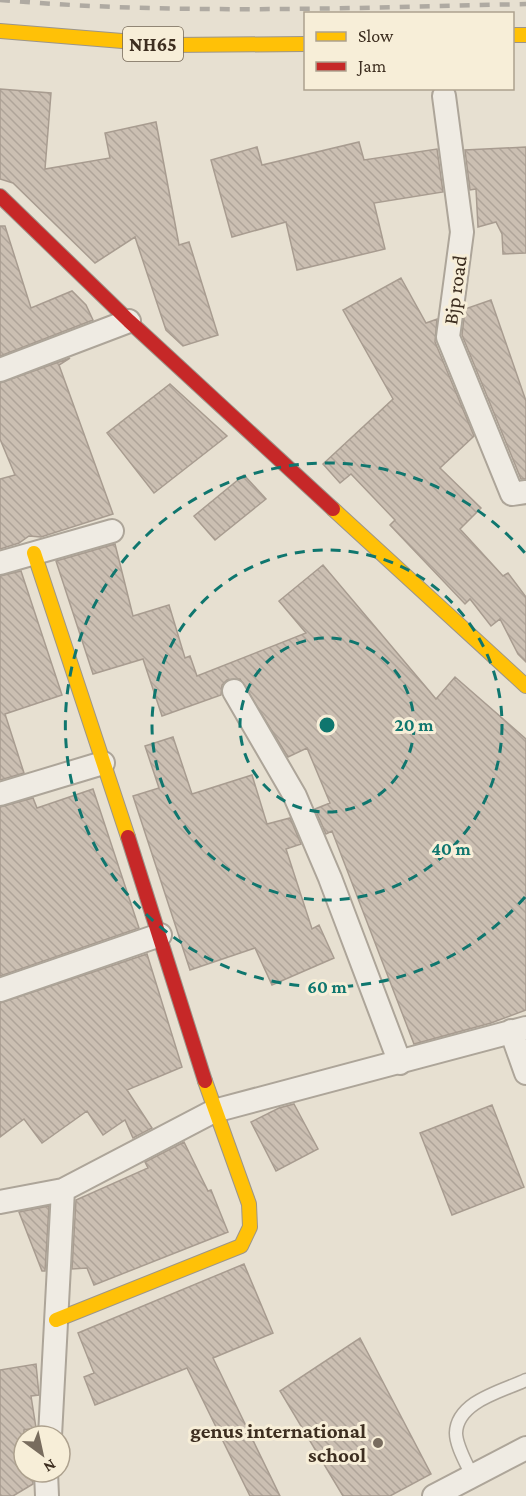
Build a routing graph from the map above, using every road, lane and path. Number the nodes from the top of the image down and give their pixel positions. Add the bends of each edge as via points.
1 (0, 31) edge
2 (304, 44) edge
3 (444, 96) dead end
4 (0, 196) edge
5 (129, 321) junction
6 (0, 370) edge
7 (526, 492) edge
8 (112, 531) dead end
9 (34, 553) junction
10 (0, 563) edge
11 (526, 686) edge
12 (234, 691) dead end
13 (103, 763) junction
14 (0, 794) edge
15 (160, 935) junction
16 (0, 990) edge
17 (519, 1029) edge
18 (400, 1063) junction
19 (526, 1073) edge
20 (214, 1111) junction
21 (63, 1190) junction
22 (0, 1202) edge
23 (56, 1320) junction
24 (526, 1380) edge
25 (51, 1424) edge
26 (526, 1448) edge
27 (472, 1476) junction
28 (434, 1496) edge

1 - 2 main road, NH65 via 171,45
3 - 7 street, Bjp road via 462,232 448,337 512,494
4 - 5 main road
5 - 6 street
5 - 11 main road
8 - 9 street
9 - 10 street
9 - 13 main road
12 - 18 street via 295,796
13 - 14 street
13 - 15 main road
15 - 16 street
15 - 20 main road
17 - 18 street
17 - 19 street
18 - 20 street
20 - 21 street
20 - 23 main road via 249,1204 250,1227 241,1246
21 - 22 street
21 - 23 street
23 - 25 street
24 - 27 lane via 468,1407 458,1421 456,1435
26 - 27 street
27 - 28 street

